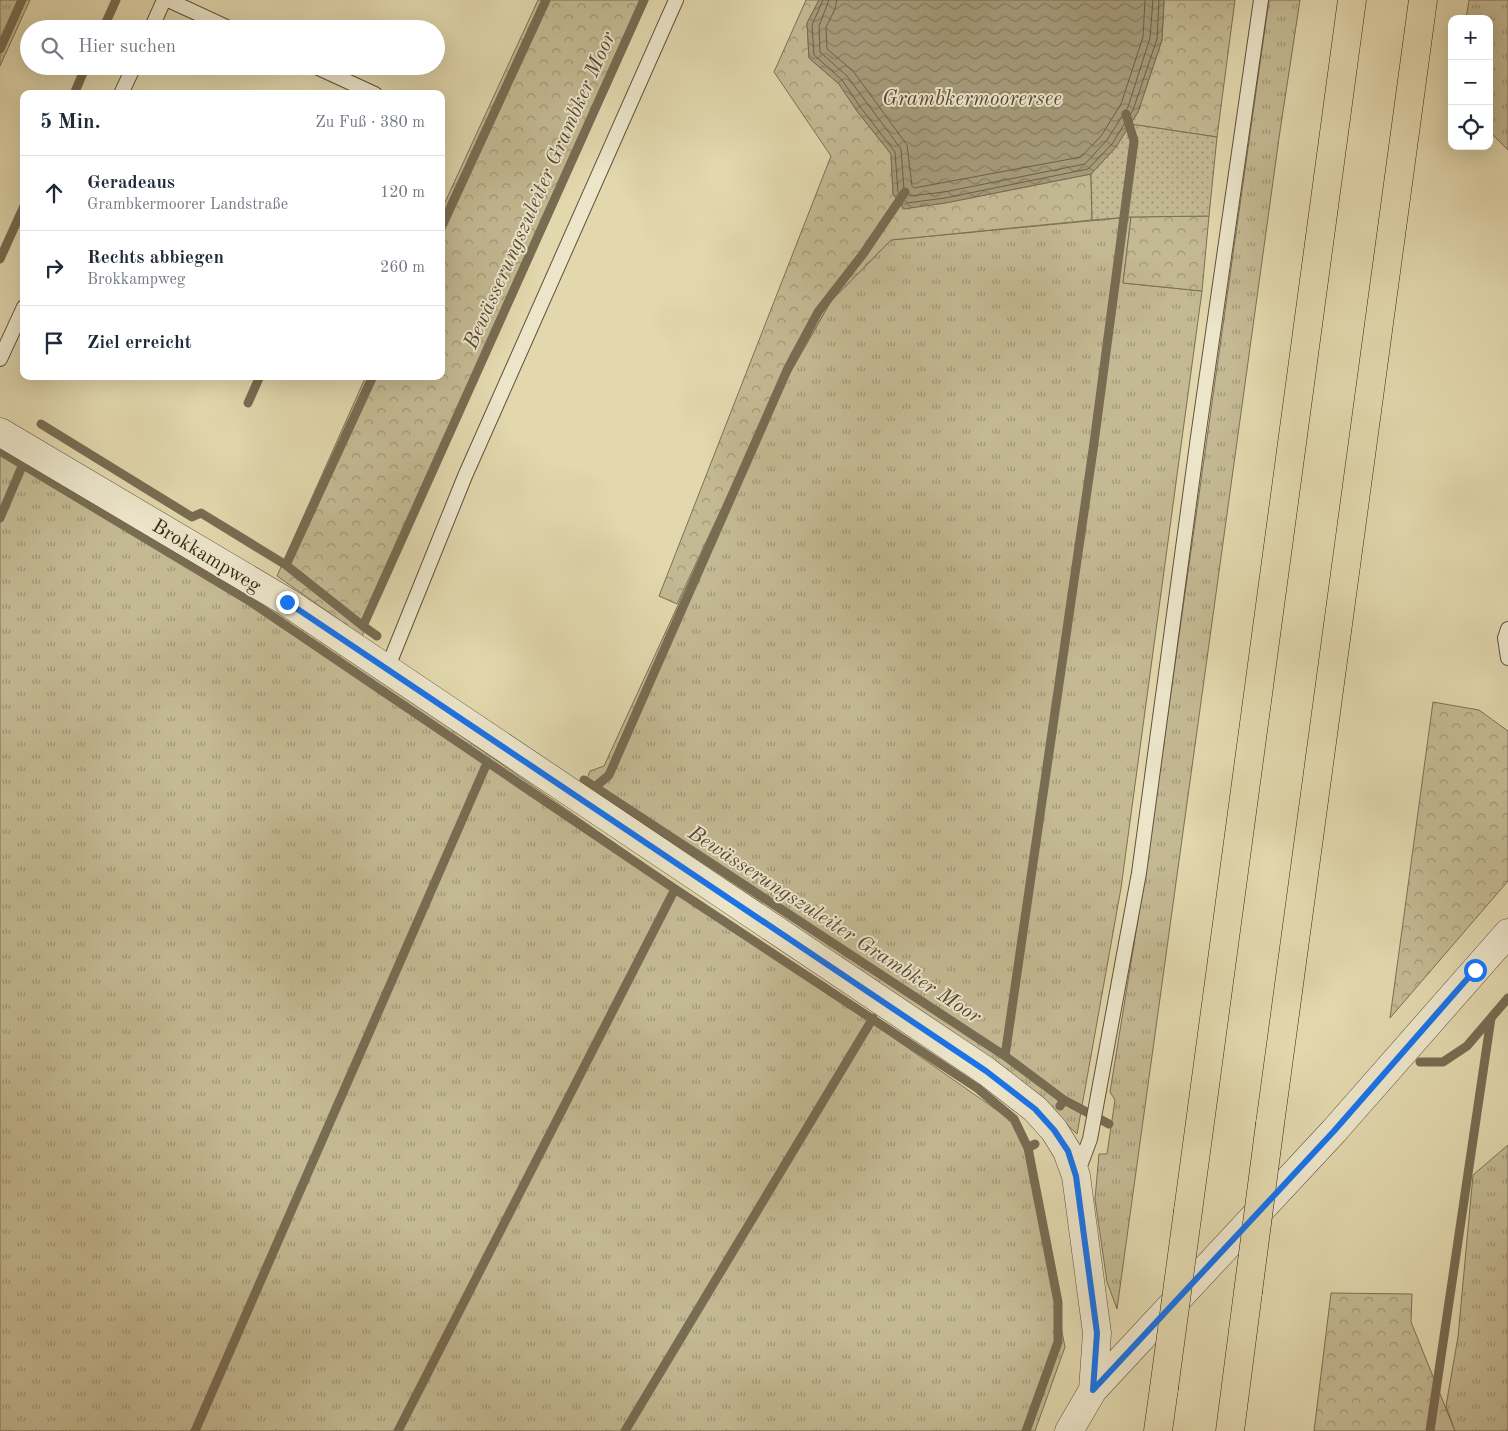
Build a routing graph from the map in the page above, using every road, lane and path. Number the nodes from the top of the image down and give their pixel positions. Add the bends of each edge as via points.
1 (164, 0) edge
2 (168, 0) edge
3 (676, 0) edge
4 (1261, 0) edge
5 (1352, 0) edge
6 (1423, 0) edge
7 (155, 20) edge
8 (211, 20) edge
9 (130, 75) edge
10 (334, 75) edge
11 (123, 90) edge
12 (366, 90) edge
13 (20, 316) edge
14 (0, 359) edge
15 (0, 432) edge
16 (1508, 629) edge
17 (1508, 658) edge
18 (387, 668) junction
19 (1508, 933) edge
20 (1076, 1176) junction
21 (1093, 1390) junction
22 (1069, 1431) edge
23 (1158, 1431) edge
24 (1230, 1431) edge

1 - 7 lane
2 - 8 lane
3 - 18 lane via 464,476
4 - 20 lane via 1139,873 1090,1139
5 - 23 highway, bridge
6 - 24 highway, bridge
9 - 11 lane
10 - 12 lane
13 - 14 lane
15 - 18 street, Brokkampweg via 287,602
16 - 17 lane via 1505,638
18 - 20 street, Brokkampweg via 986,1071 1035,1109 1054,1130 1068,1151
19 - 21 street via 1334,1131
20 - 21 street, Brokkampweg via 1097,1333
21 - 22 street

